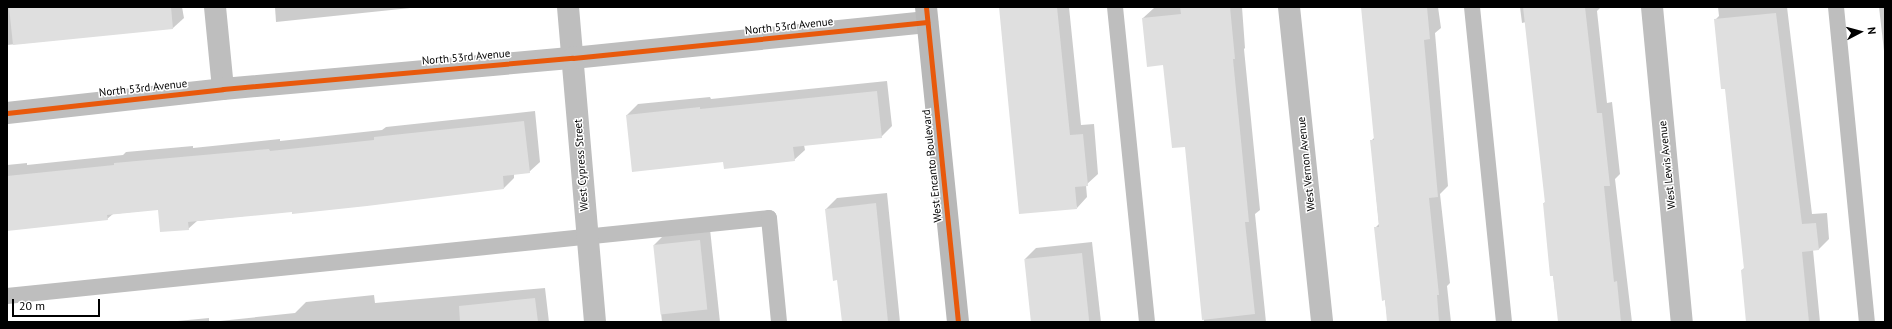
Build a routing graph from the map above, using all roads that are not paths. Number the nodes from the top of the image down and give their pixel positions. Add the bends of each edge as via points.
1 (215, 7) edge
2 (568, 7) edge
3 (1115, 7) edge
4 (1289, 7) edge
5 (1472, 7) edge
6 (1652, 7) edge
7 (1836, 7) edge
8 (926, 15) edge
9 (573, 58) junction
10 (223, 89) junction
11 (7, 113) edge
12 (586, 238) junction
13 (7, 296) edge
14 (595, 322) edge
15 (779, 322) edge
16 (958, 322) edge
17 (1147, 322) edge
18 (1322, 322) edge
19 (1504, 322) edge
20 (1682, 322) edge
21 (1867, 322) edge

1 - 10 street
2 - 9 street, West Cypress Street
3 - 17 lane
4 - 18 street, West Vernon Avenue
5 - 19 lane
6 - 20 street, West Lewis Avenue
7 - 21 lane
8 - 9 street, North 53rd Avenue
8 - 16 street, West Encanto Boulevard
9 - 10 street, North 53rd Avenue
9 - 12 street, West Cypress Street
10 - 11 street, North 53rd Avenue
12 - 13 lane
12 - 14 street, West Cypress Street
12 - 15 lane via 769,218

